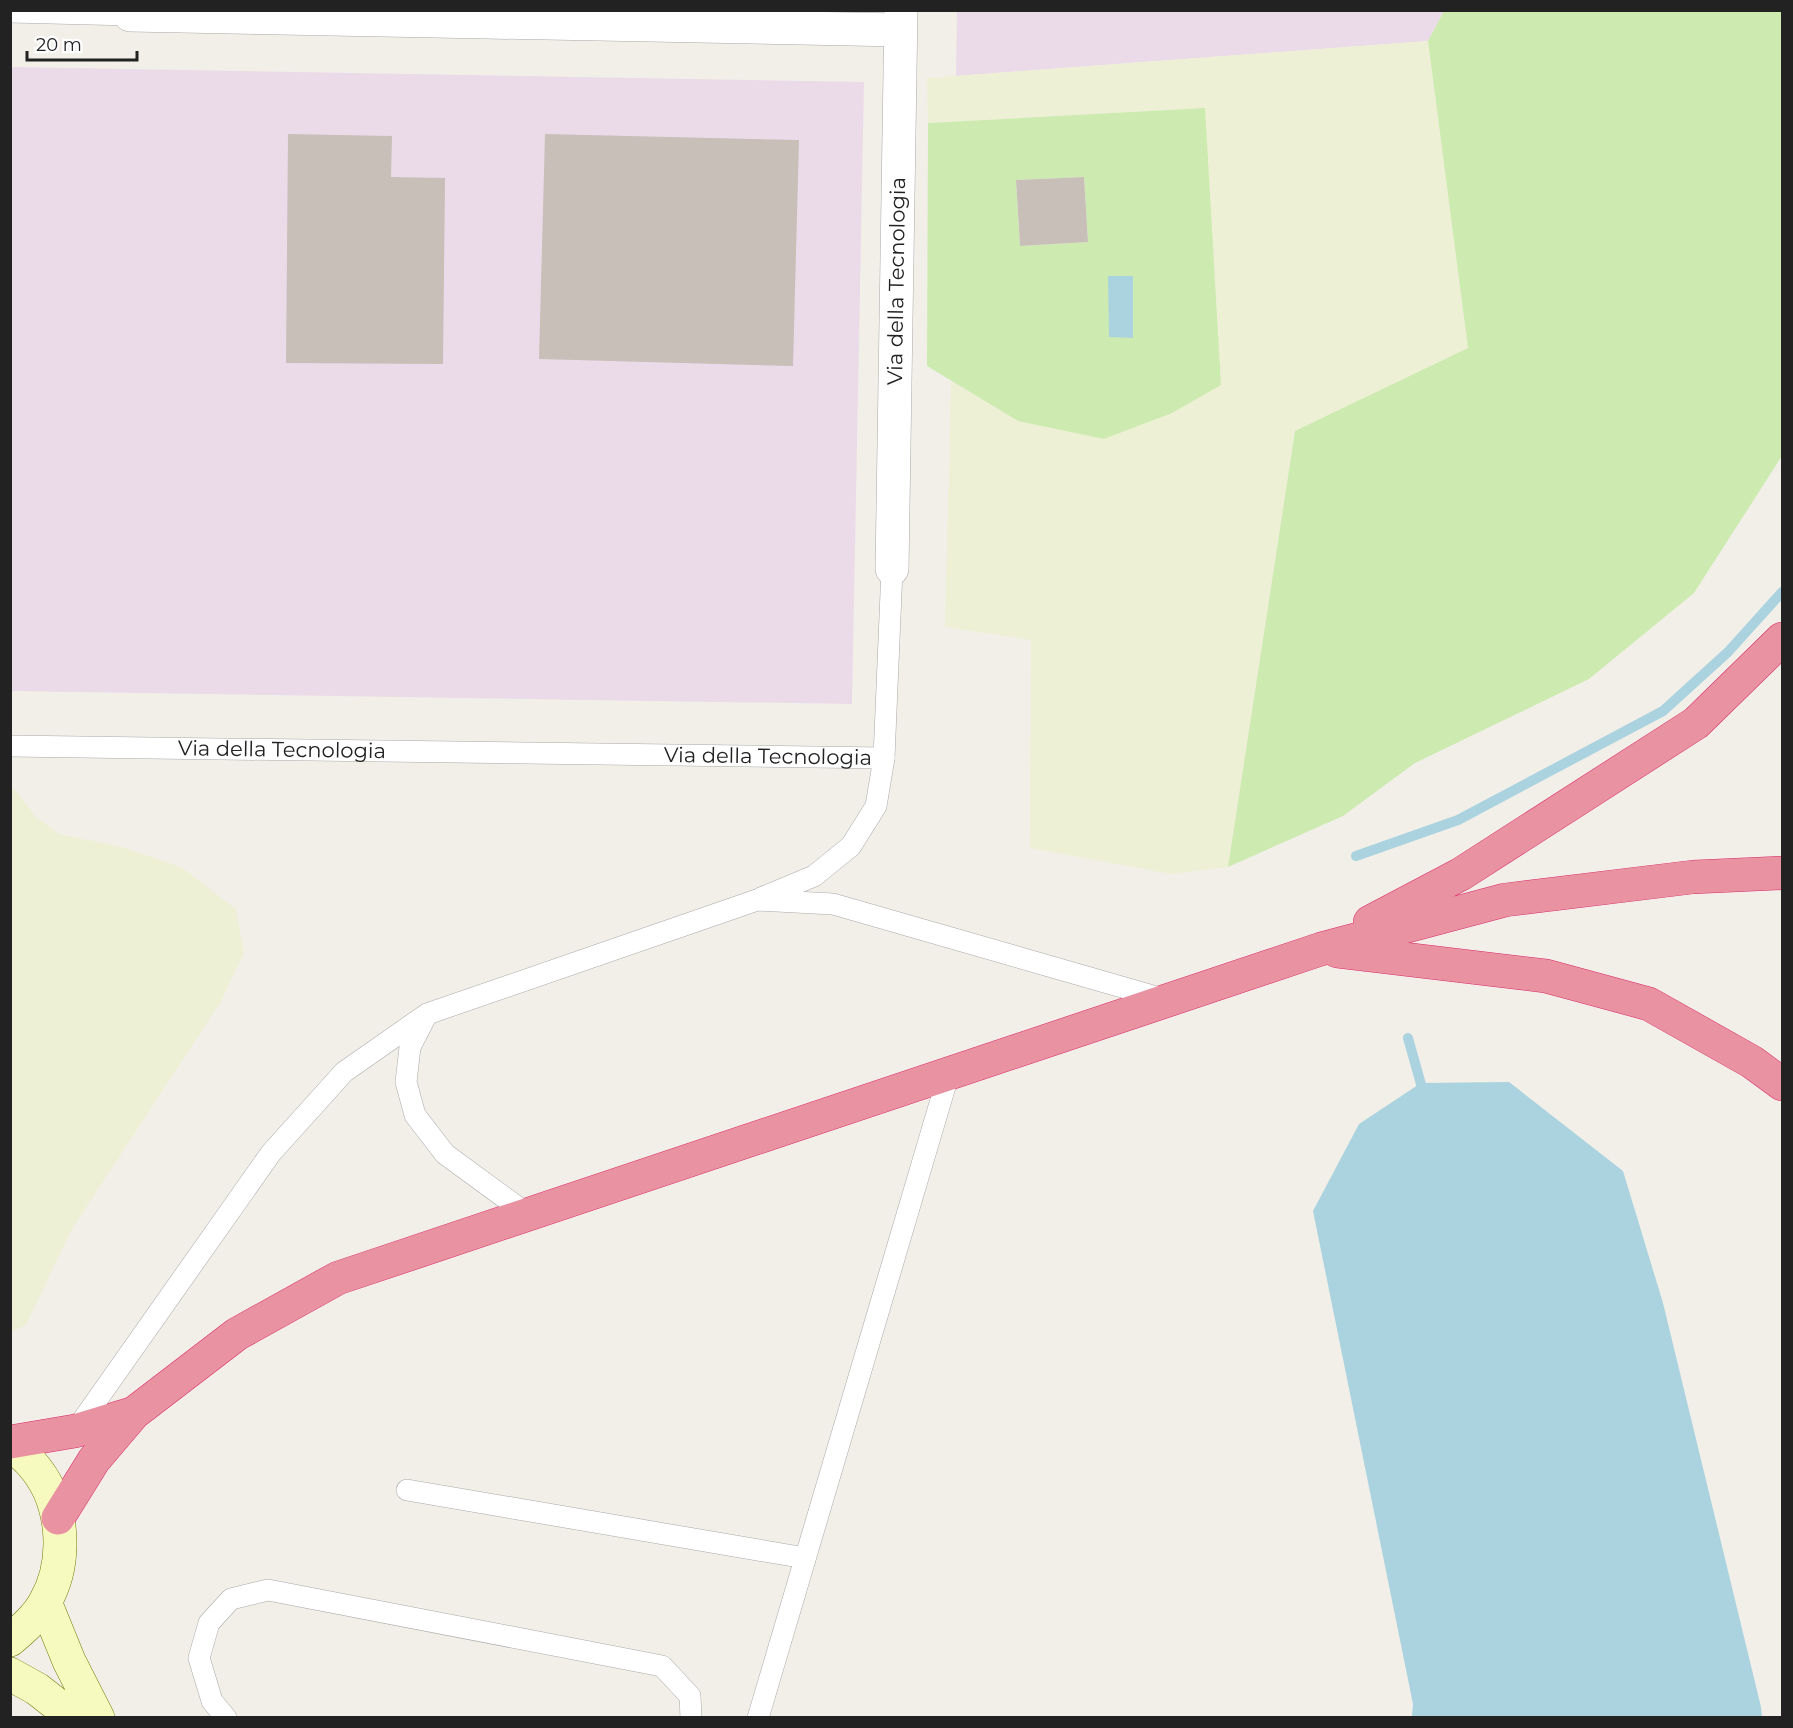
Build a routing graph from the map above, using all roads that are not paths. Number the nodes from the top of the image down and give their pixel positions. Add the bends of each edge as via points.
1 (10, 12) edge
2 (130, 15) joint
3 (900, 20) edge
4 (892, 569) joint
5 (1782, 639) edge
6 (10, 746) edge
7 (884, 758) junction
8 (1782, 873) edge
9 (757, 900) junction
10 (1321, 949) junction
11 (1167, 1000) junction
12 (427, 1014) junction
13 (949, 1073) junction
14 (1782, 1084) edge
15 (527, 1214) junction
16 (134, 1413) junction
17 (75, 1431) junction
18 (10, 1443) edge
19 (407, 1490) dead end
20 (58, 1518) junction
21 (805, 1558) junction
22 (45, 1602) junction
23 (10, 1640) edge
24 (10, 1674) edge
25 (74, 1718) edge
26 (98, 1718) edge
27 (226, 1718) edge
28 (691, 1718) edge
29 (758, 1718) edge

1 - 2 lane
2 - 3 street
3 - 4 street, Via della Tecnologia
4 - 7 lane, Via della Tecnologia
5 - 10 highway via 1696,723 1461,874
6 - 7 lane, Via della Tecnologia
7 - 9 lane via 876,806 851,846 814,876
8 - 10 highway via 1693,877 1505,900
9 - 11 lane via 833,904
9 - 12 lane
10 - 11 highway
10 - 14 highway via 1546,976 1649,1004 1752,1062
11 - 13 highway
12 - 15 lane via 410,1047 406,1082 415,1115 445,1154
12 - 17 lane via 344,1072 271,1153
13 - 15 highway
13 - 21 lane
15 - 16 highway via 338,1278 237,1334
16 - 17 highway
16 - 20 highway via 94,1460
17 - 18 highway
18 - 20 main road via 32,1463 48,1489
19 - 21 lane
20 - 22 main road via 61,1547 56,1576
21 - 29 lane
22 - 23 main road via 28,1625
22 - 26 main road
24 - 25 main road
27 - 28 lane via 212,1701 200,1658 209,1623 231,1599 268,1590 662,1666 690,1696

